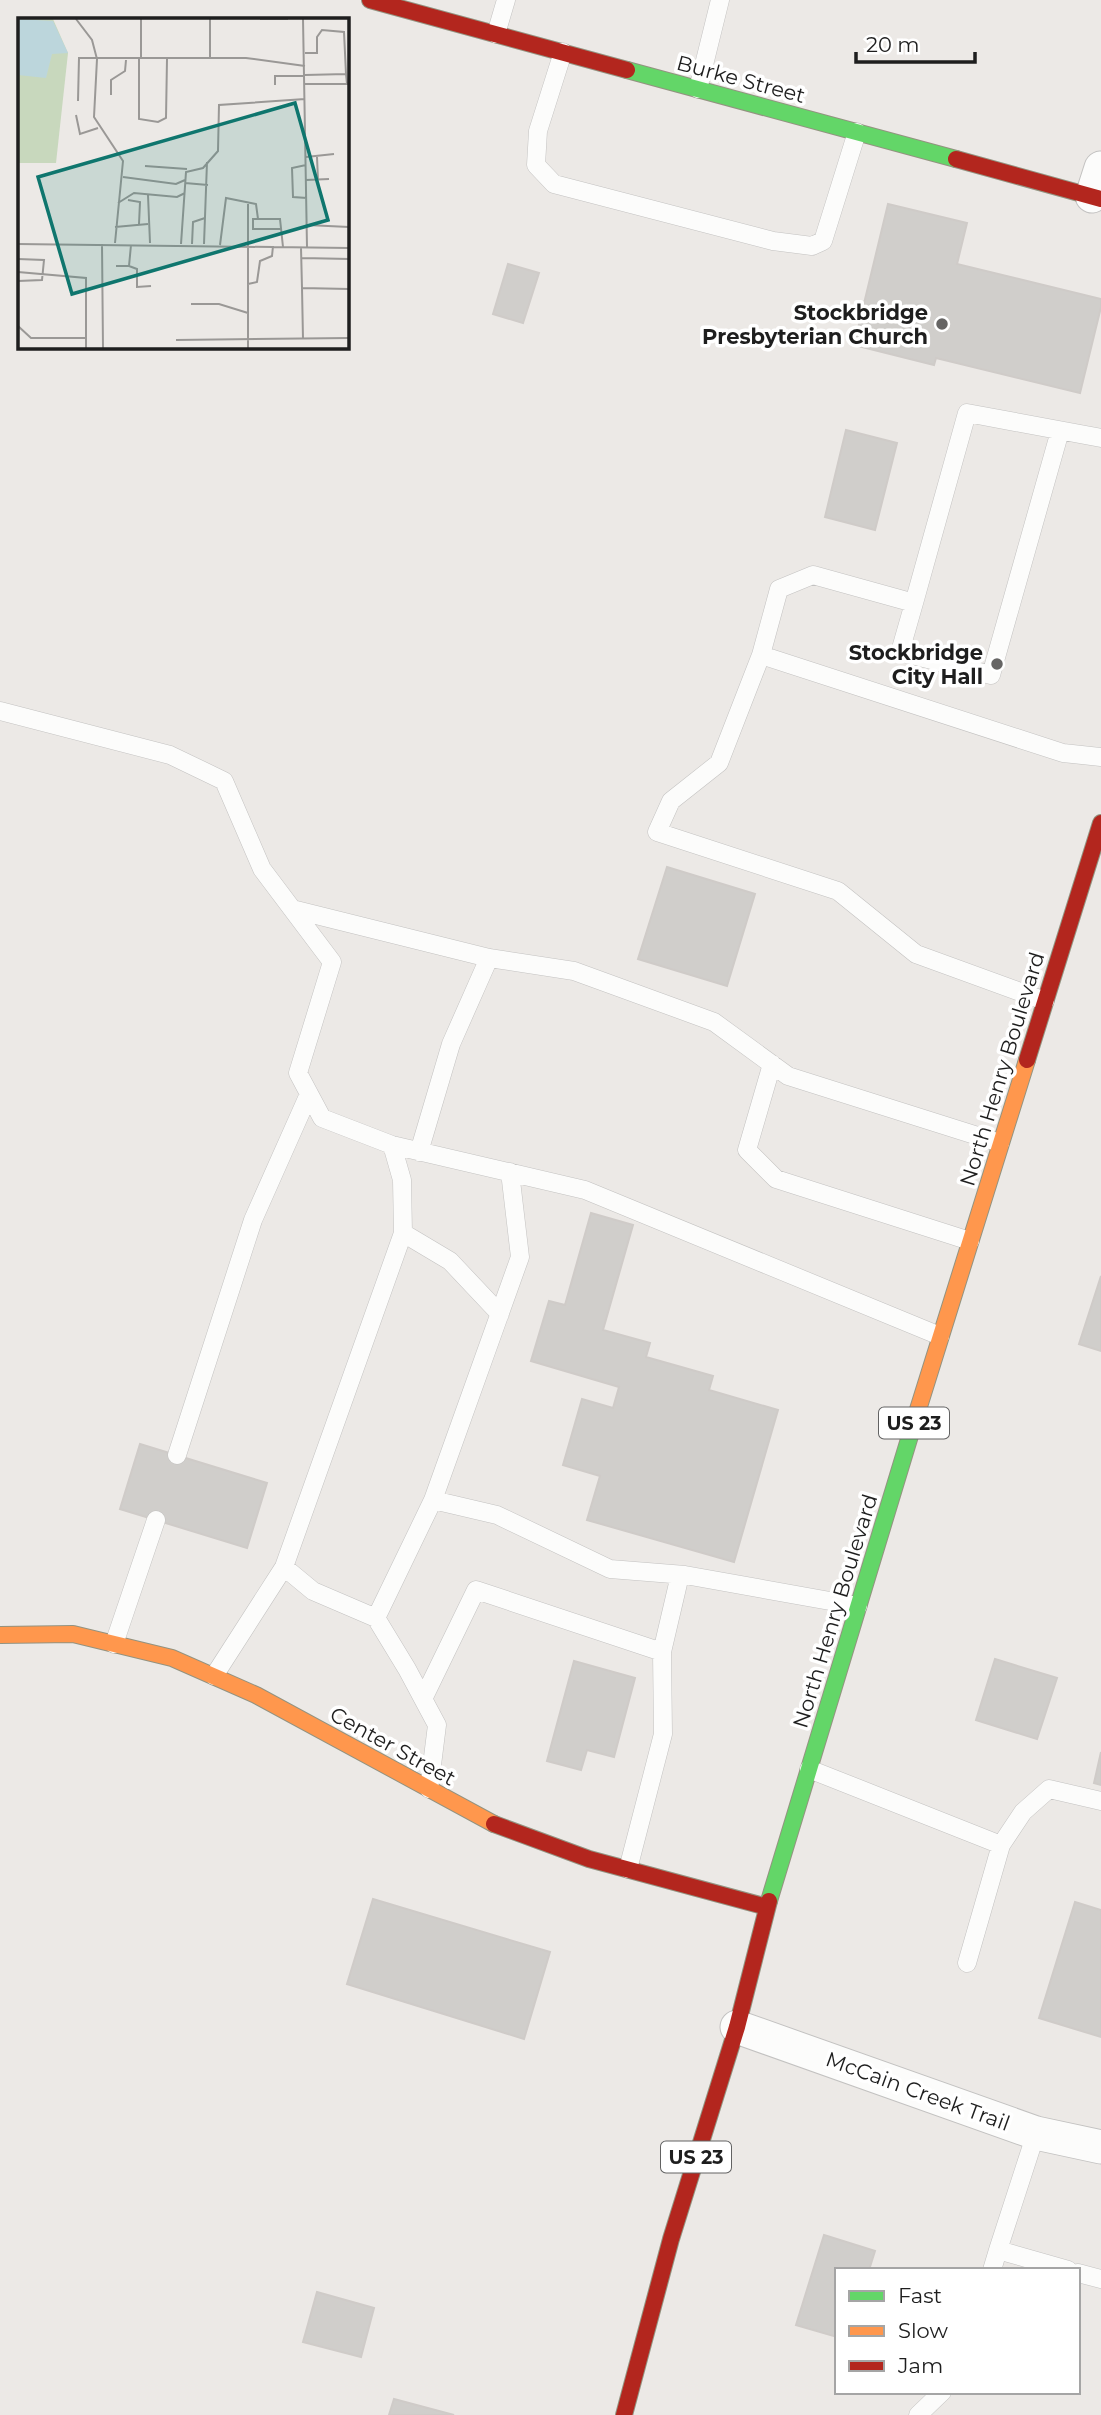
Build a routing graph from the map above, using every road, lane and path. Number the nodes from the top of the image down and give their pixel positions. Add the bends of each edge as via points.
1 (370, 0) edge
2 (506, 0) edge
3 (720, 0) edge
4 (496, 34) junction
5 (563, 52) junction
6 (698, 89) junction
7 (857, 132) junction
8 (1098, 188) edge
9 (1060, 430) junction
10 (1101, 438) edge
11 (915, 603) junction
12 (761, 655) junction
13 (0, 711) edge
14 (1101, 757) edge
15 (1101, 823) edge
16 (292, 908) junction
17 (489, 958) junction
18 (1045, 1001) junction
19 (772, 1064) junction
20 (309, 1094) junction
21 (1000, 1143) junction
22 (392, 1145) junction
23 (419, 1152) junction
24 (510, 1172) junction
25 (403, 1233) junction
26 (970, 1241) junction
27 (500, 1314) junction
28 (940, 1336) junction
29 (177, 1455) dead end
30 (433, 1500) junction
31 (156, 1520) dead end
32 (284, 1567) junction
33 (680, 1575) junction
34 (858, 1605) junction
35 (376, 1618) junction
36 (0, 1635) edge
37 (114, 1644) junction
38 (662, 1652) junction
39 (214, 1676) junction
40 (423, 1699) junction
41 (808, 1769) junction
42 (429, 1789) junction
43 (1101, 1801) edge
44 (1001, 1845) junction
45 (628, 1870) junction
46 (767, 1907) junction
47 (967, 1963) dead end
48 (737, 2027) junction
49 (1035, 2133) junction
50 (1101, 2147) edge
51 (998, 2250) junction
52 (993, 2268) edge
53 (1061, 2268) edge
54 (1080, 2274) edge
55 (1101, 2279) edge
56 (940, 2394) edge
57 (624, 2415) edge
58 (918, 2415) edge

1 - 4 main road, Burke Street
2 - 4 lane
3 - 6 lane
4 - 5 main road, Burke Street
5 - 6 main road, Burke Street
5 - 7 lane via 538,131 536,165 554,184 773,241 812,246 823,241
6 - 7 main road, Burke Street
7 - 8 main road, Burke Street
9 - 10 lane
9 - 11 lane via 967,413
9 - 11 lane via 991,676 900,652
11 - 12 lane via 813,575 779,589
12 - 14 lane via 1063,753
12 - 18 lane via 719,763 671,801 657,832 838,891 916,954
13 - 16 lane via 170,755 224,781 262,869
15 - 18 main road, North Henry Boulevard / US 23
16 - 17 lane
16 - 20 lane via 332,962 298,1073
17 - 19 lane via 573,971 714,1021
17 - 23 lane via 450,1044
18 - 21 main road, North Henry Boulevard / US 23
19 - 21 lane via 788,1076
19 - 26 lane via 747,1150 776,1179
20 - 22 lane via 322,1118
20 - 29 lane via 253,1220
21 - 26 main road, North Henry Boulevard / US 23
22 - 23 lane
22 - 25 lane via 402,1180
23 - 24 lane
24 - 27 lane via 520,1257
24 - 28 lane via 585,1190
25 - 27 lane via 450,1261
25 - 32 lane
26 - 28 main road, North Henry Boulevard / US 23
27 - 30 lane
28 - 34 main road, North Henry Boulevard / US 23
30 - 33 lane via 498,1515 610,1569
30 - 35 lane
31 - 37 lane
32 - 35 lane via 313,1591
32 - 39 lane
33 - 34 lane
33 - 38 lane
34 - 41 main road, North Henry Boulevard / US 23
35 - 40 lane
36 - 37 main road, Center Street via 74,1634
37 - 39 main road, Center Street via 172,1658
38 - 40 lane via 476,1590
38 - 45 lane via 663,1734
39 - 42 main road, Center Street
40 - 42 lane via 437,1725
41 - 44 lane
41 - 46 main road, North Henry Boulevard / US 23
42 - 45 main road, Center Street via 489,1822
43 - 44 lane via 1049,1789 1023,1812
44 - 47 lane
45 - 46 main road, Center Street
46 - 48 main road, North Henry Boulevard / US 23
48 - 49 street, McCain Creek Trail
48 - 57 main road, North Henry Boulevard / US 23 via 671,2239
49 - 50 street, McCain Creek Trail
49 - 51 lane
51 - 52 lane
51 - 53 lane
54 - 55 lane
56 - 58 lane

